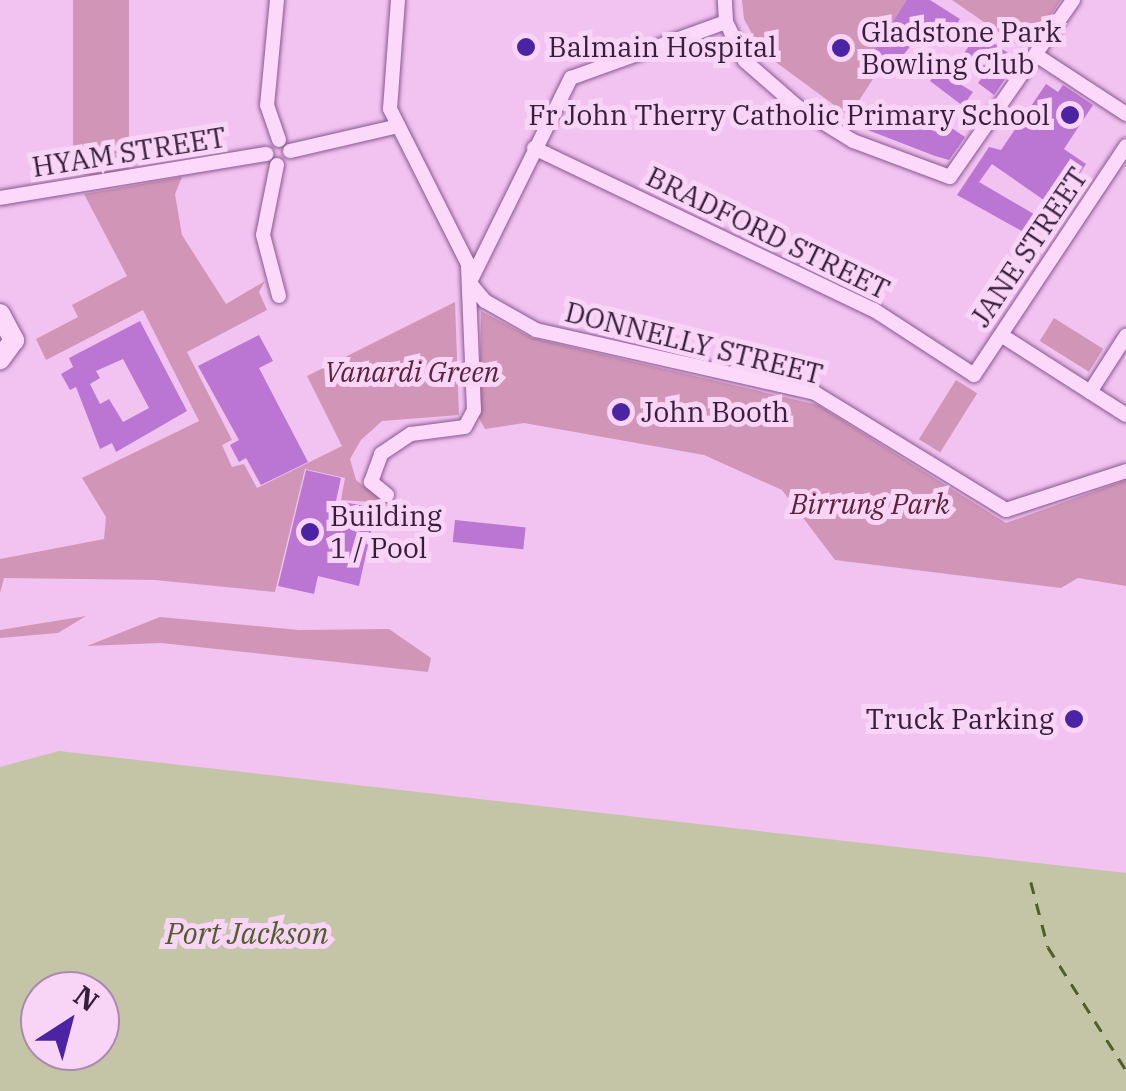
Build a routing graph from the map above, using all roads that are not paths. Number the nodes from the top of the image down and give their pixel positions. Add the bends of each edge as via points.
1 (276, 0) edge
2 (398, 0) edge
3 (726, 0) edge
4 (1073, 0) edge
5 (726, 22) junction
6 (1036, 56) junction
7 (1126, 114) edge
8 (398, 126) junction
9 (285, 146) junction
10 (1126, 146) edge
11 (534, 148) junction
12 (272, 160) junction
13 (0, 198) edge
14 (470, 282) junction
15 (278, 296) dead end
16 (0, 314) edge
17 (1002, 335) junction
18 (1126, 336) edge
19 (0, 359) edge
20 (974, 375) joint
21 (1090, 392) junction
22 (1126, 416) edge
23 (1126, 471) edge
24 (387, 495) dead end

1 - 9 street via 267,105
2 - 8 street via 388,97
3 - 5 street
4 - 6 street
5 - 6 street via 746,61 798,107 854,141 950,177
5 - 11 street via 571,78
6 - 7 street
8 - 9 street
8 - 14 street via 462,248
9 - 12 street
9 - 12 street
10 - 17 street, JANE STREET
11 - 14 street
11 - 20 street, BRADFORD STREET via 874,310
12 - 13 street, HYAM STREET
12 - 15 street via 263,235
14 - 23 street, DONNELLY STREET via 485,301 536,330 815,393 1006,510
14 - 24 street via 472,420 457,430 411,434 392,445 371,473 371,482
16 - 19 street via 14,340
17 - 20 street, JANE STREET
17 - 21 street
18 - 21 street
21 - 22 street

